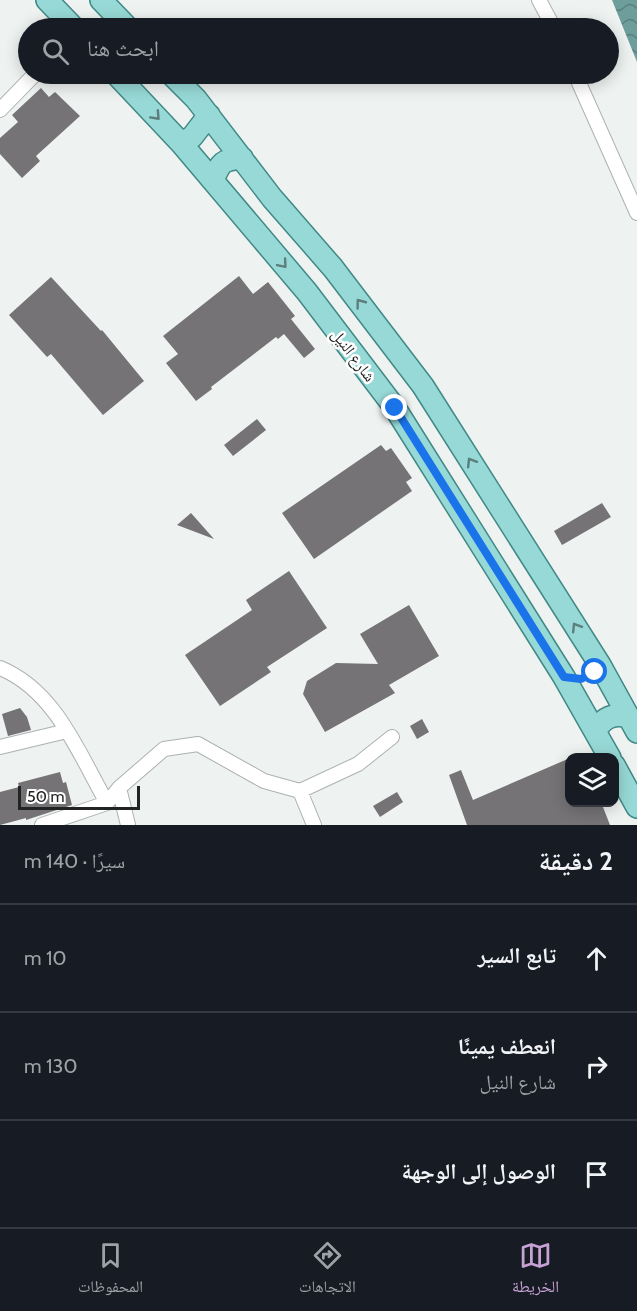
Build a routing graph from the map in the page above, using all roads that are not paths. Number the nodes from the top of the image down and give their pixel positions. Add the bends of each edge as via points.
1 (47, 0) edge
2 (101, 0) edge
3 (539, 0) edge
4 (64, 18) edge
5 (118, 18) edge
6 (549, 18) edge
7 (25, 84) edge
8 (125, 84) edge
9 (180, 84) edge
10 (579, 84) edge
11 (0, 110) edge
12 (209, 115) junction
13 (181, 143) junction
14 (242, 158) junction
15 (213, 180) junction
16 (637, 213) edge
17 (600, 664) junction
18 (0, 668) edge
19 (564, 677) junction
20 (633, 724) edge
21 (596, 730) junction
22 (67, 731) junction
23 (392, 737) dead end
24 (0, 747) edge
25 (608, 753) edge
26 (619, 773) edge
27 (119, 788) junction
28 (300, 791) junction
29 (107, 803) junction
30 (637, 807) edge
31 (42, 825) edge
32 (128, 825) edge
33 (314, 825) edge

1 - 4 main road
2 - 5 main road
3 - 6 street
7 - 11 street
8 -> 13 main road, شارع النيل
9 - 12 main road
10 - 16 street
12 - 13 main road via 192,137
12 - 14 main road
13 - 15 main road, شارع النيل
14 - 15 main road via 220,164
17 -> 14 main road via 423,386
15 -> 19 main road, شارع النيل via 307,292 395,408
17 - 19 main road via 595,672 581,679
17 - 20 main road
18 - 22 street via 26,680 50,705
19 - 21 main road, شارع النيل
20 - 21 main road via 613,715
21 - 25 main road, شارع النيل
22 - 24 street
22 - 29 street
23 - 28 street via 358,764
26 - 30 main road
27 - 28 street via 164,749 198,744 264,781
27 - 29 street
27 - 32 street
28 - 33 street
29 - 31 street

